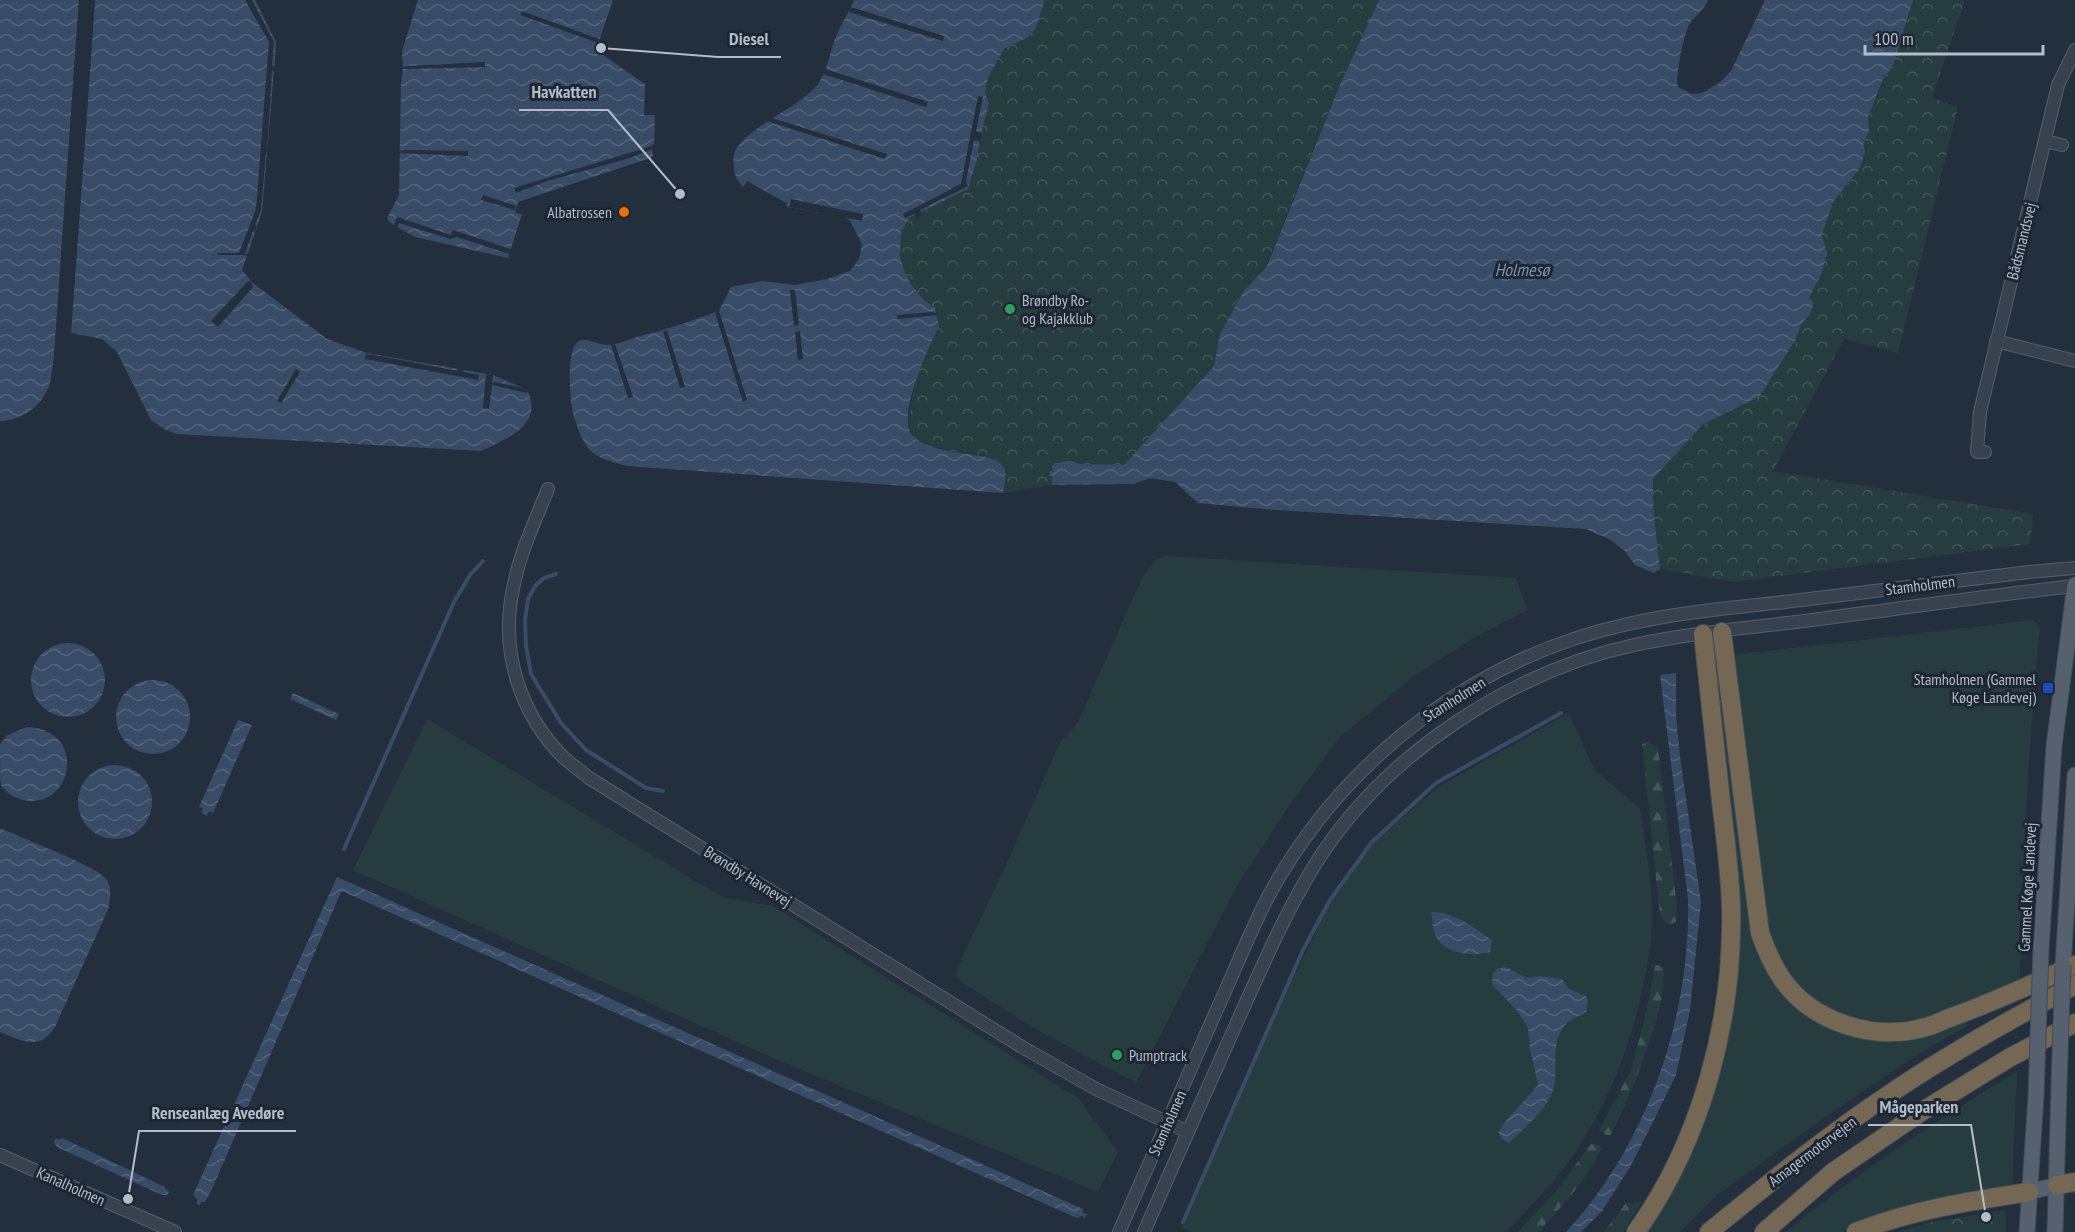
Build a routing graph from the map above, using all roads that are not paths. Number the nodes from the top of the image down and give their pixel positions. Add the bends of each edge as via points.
1 (2075, 50) edge
2 (2045, 141) junction
3 (2062, 146) dead end
4 (1996, 341) junction
5 (2075, 361) edge
6 (1984, 452) dead end
7 (548, 489) dead end
8 (2075, 568) edge
9 (2075, 586) edge
10 (1710, 611) junction
11 (1722, 632) junction
12 (1703, 634) junction
13 (2075, 775) edge
14 (2075, 965) edge
15 (2075, 985) edge
16 (2075, 1023) edge
17 (1167, 1123) junction
18 (1188, 1132) junction
19 (0, 1155) edge
20 (2066, 1183) edge
21 (2029, 1192) junction
22 (175, 1232) edge
23 (1119, 1232) edge
24 (1144, 1232) edge
25 (1636, 1232) edge
26 (1709, 1232) edge
27 (1764, 1232) edge
28 (1856, 1232) edge
29 (2027, 1232) edge
30 (2055, 1232) edge

1 - 2 street, Bådsmandsvej via 2058,85
2 - 3 street
2 - 4 street, Bådsmandsvej
4 - 5 street
4 - 6 street, Bådsmandsvej via 1980,412 1977,452
7 - 17 street, Brøndby Havnevej via 513,587 509,649 528,709 565,758 590,778 1022,1047
8 - 10 street, Stamholmen
9 - 11 street, Stamholmen
9 - 21 main road, Gammel Køge Landevej, bridge via 2054,746
10 - 11 street
10 - 12 street
10 - 17 street, Stamholmen via 1608,629 1556,645 1509,666 1441,704 1368,764 1302,843 1269,897
11 - 12 street, Stamholmen
11 - 14 highway via 1760,933 1784,981 1802,1000 1848,1026 1900,1032 1978,1008
12 - 18 street, Stamholmen via 1634,645 1562,667 1516,687 1456,722 1383,783 1318,860 1287,912
12 - 25 highway via 1731,905 1725,1001 1717,1048 1687,1140
13 - 20 main road, bridge via 2059,1084
15 - 26 highway, Amagermotorvejen via 1986,1033 1893,1091 1782,1172
16 - 27 highway, Amagermotorvejen via 2008,1058 1921,1112 1833,1172
17 - 18 street, Brøndby Havnevej
17 - 23 street, Stamholmen
18 - 24 street, Stamholmen
19 - 22 street, Kanalholmen
20 - 21 main road
20 - 30 main road
21 - 28 highway via 1922,1210
21 - 29 main road, Gammel Køge Landevej

